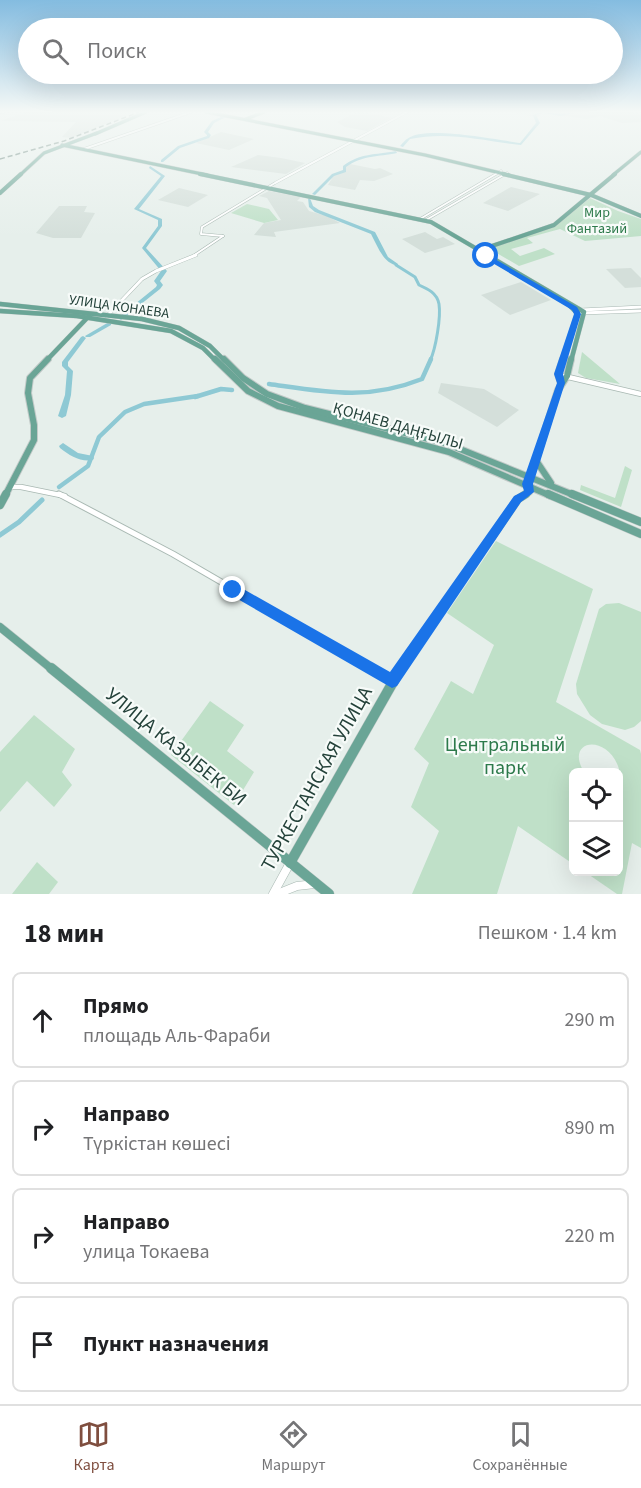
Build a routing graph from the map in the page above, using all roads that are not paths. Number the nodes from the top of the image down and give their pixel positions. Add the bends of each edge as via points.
1 (45, 154) edge
2 (106, 154) edge
3 (329, 154) edge
4 (418, 154) edge
5 (639, 154) edge
6 (503, 173) junction
7 (275, 183) junction
8 (260, 186) junction
9 (268, 187) junction
10 (599, 188) junction
11 (572, 189) junction
12 (281, 190) junction
13 (262, 191) junction
14 (0, 193) edge
15 (592, 194) junction
16 (641, 215) edge
17 (420, 219) junction
18 (426, 220) junction
19 (478, 250) junction
20 (0, 306) edge
21 (641, 309) edge
22 (580, 312) junction
23 (67, 314) junction
24 (90, 316) junction
25 (109, 318) junction
26 (75, 331) junction
27 (173, 332) junction
28 (186, 332) junction
29 (197, 337) junction
30 (190, 340) junction
31 (558, 374) junction
32 (567, 376) junction
33 (235, 383) junction
34 (561, 383) junction
35 (641, 394) edge
36 (284, 401) junction
37 (278, 406) junction
38 (310, 416) junction
39 (317, 421) junction
40 (443, 441) junction
41 (449, 452) junction
42 (537, 462) junction
43 (530, 481) junction
44 (9, 487) junction
45 (556, 487) junction
46 (552, 496) junction
47 (518, 499) junction
48 (0, 505) edge
49 (641, 522) edge
50 (641, 534) edge
51 (0, 627) edge
52 (392, 681) junction
53 (290, 862) junction
54 (316, 884) junction
55 (275, 894) edge
56 (329, 894) edge

1 - 14 main road
2 - 8 main road
3 - 7 street
4 - 6 main road
5 - 10 main road
6 - 11 main road
6 - 15 main road
6 - 17 street
6 - 18 street
7 - 8 main road
7 - 9 street
7 - 12 main road
8 - 9 main road
9 - 12 main road
9 - 13 street
10 - 11 main road
10 - 15 main road
11 - 15 main road
12 - 13 main road
12 - 17 main road
13 - 25 street via 202,227 201,234 223,236 192,257 138,282
15 - 16 main road
15 - 19 main road via 554,225
17 - 18 main road
18 - 19 main road
19 - 22 main road
20 - 23 main road, УЛИЦА КОНАЕВА
20 - 23 main road, УЛИЦА КОНАЕВА
21 - 22 street
22 - 31 main road
22 - 32 main road
23 - 24 main road, УЛИЦА КОНАЕВА
23 - 26 main road via 79,322
24 - 25 main road, УЛИЦА КОНАЕВА
24 - 26 main road
25 - 26 main road
25 - 27 main road, УЛИЦА КОНАЕВА
25 - 28 main road, УЛИЦА КОНАЕВА via 156,322
26 - 44 main road via 26,385 36,432
27 - 30 main road, УЛИЦА КОНАЕВА
27 - 33 main road via 205,353
28 - 29 main road, УЛИЦА КОНАЕВА
28 - 40 main road via 219,350 255,383 290,400
29 - 30 main road
29 - 36 main road, УЛИЦА КОНАЕВА via 255,387
30 - 33 main road, УЛИЦА КОНАЕВА via 203,348
31 - 32 street
31 - 34 main road
32 - 34 main road
32 - 35 street
33 - 37 main road, УЛИЦА КОНАЕВА
33 - 39 main road via 258,401
34 - 42 main road
36 - 37 main road
36 - 40 main road, ҚОНАЕВ ДАҢҒЫЛЫ
37 - 38 main road, ҚОНАЕВ ДАҢҒЫЛЫ
38 - 39 main road
38 - 41 main road, ҚОНАЕВ ДАҢҒЫЛЫ
39 - 41 main road
40 - 43 main road, ҚОНАЕВ ДАҢҒЫЛЫ
41 - 43 main road, ҚОНАЕВ ДАҢҒЫЛЫ
42 - 43 main road
42 - 45 main road
43 - 45 main road, ҚОНАЕВ ДАҢҒЫЛЫ
43 - 46 main road, ҚОНАЕВ ДАҢҒЫЛЫ
43 - 47 main road, ТУРКЕСТАНСКАЯ УЛИЦА via 529,492
44 - 48 main road
44 - 52 street via 64,495
45 - 49 main road, ҚОНАЕВ ДАҢҒЫЛЫ
46 - 47 main road via 538,494
46 - 50 main road, ҚОНАЕВ ДАҢҒЫЛЫ
47 - 52 main road, ТУРКЕСТАНСКАЯ УЛИЦА
51 - 53 main road, УЛИЦА КАЗЫБЕК БИ
52 - 53 main road, ТУРКЕСТАНСКАЯ УЛИЦА
53 - 54 main road, УЛИЦА КАЗЫБЕК БИ
53 - 55 street, ТУРКЕСТАНСКАЯ УЛИЦА
54 - 55 street
54 - 56 main road, УЛИЦА КАЗЫБЕК БИ

